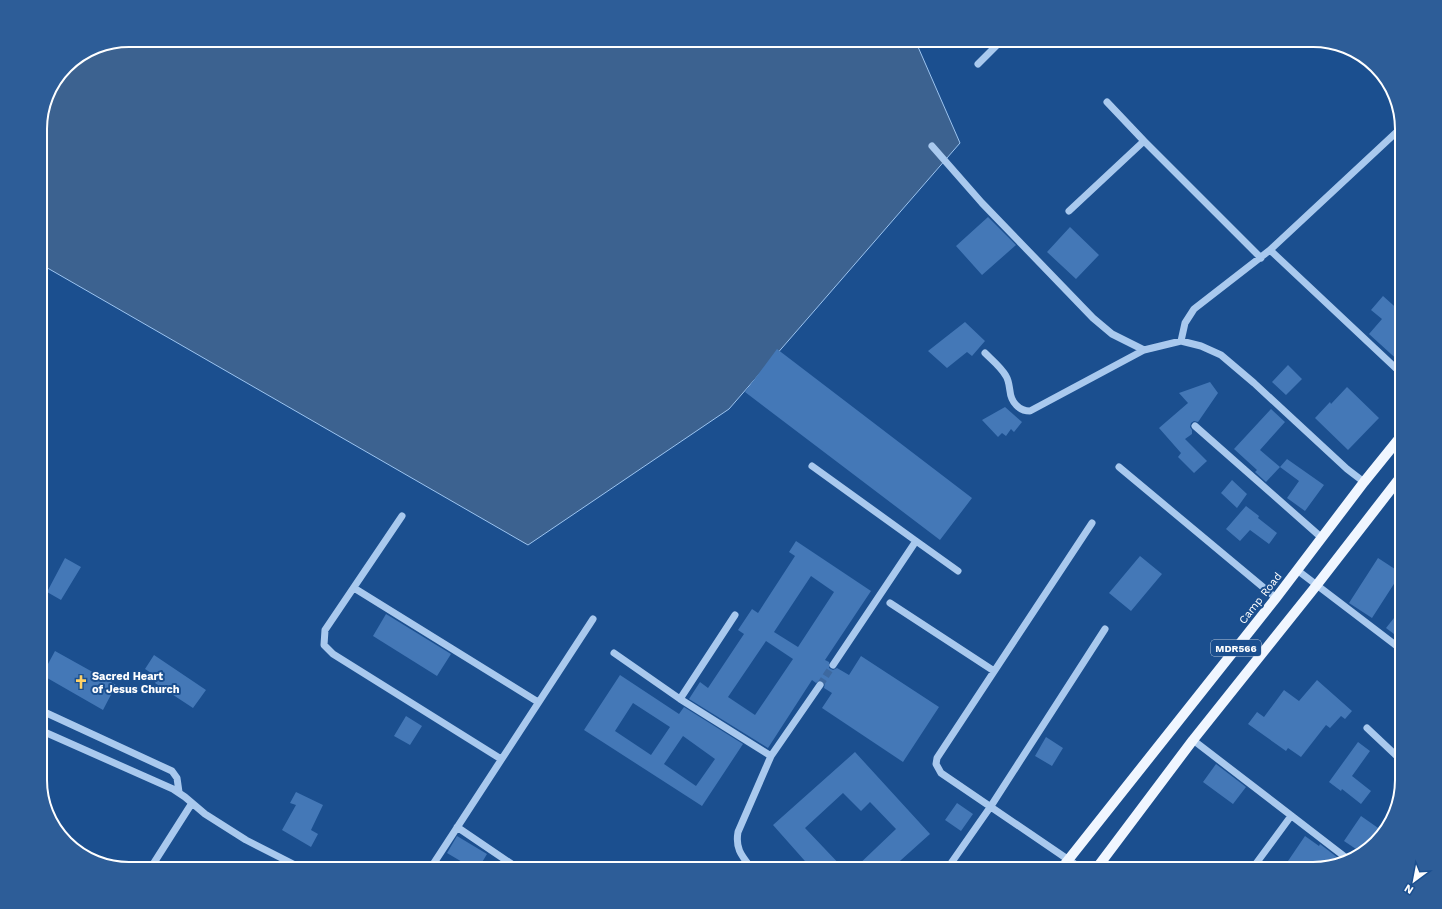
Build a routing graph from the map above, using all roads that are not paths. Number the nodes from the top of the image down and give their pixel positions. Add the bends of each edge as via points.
1 (995, 47) edge
2 (978, 64) dead end
3 (1107, 102) dead end
4 (1395, 134) edge
5 (1144, 141) junction
6 (932, 146) dead end
7 (1069, 211) dead end
8 (1270, 250) junction
9 (1261, 258) junction
10 (1181, 341) junction
11 (1144, 350) junction
12 (985, 353) dead end
13 (1395, 367) edge
14 (1195, 426) dead end
15 (1395, 444) edge
16 (812, 466) dead end
17 (1119, 467) dead end
18 (1364, 482) junction
19 (1395, 484) edge
20 (402, 516) dead end
21 (1092, 523) dead end
22 (1322, 538) junction
23 (916, 541) junction
24 (1296, 570) junction
25 (958, 571) dead end
26 (1316, 586) junction
27 (354, 588) junction
28 (1276, 598) junction
29 (890, 603) dead end
30 (735, 615) dead end
31 (593, 619) dead end
32 (1105, 629) dead end
33 (1395, 645) edge
34 (614, 653) dead end
35 (833, 665) tunnel mouth
36 (994, 671) junction
37 (820, 685) tunnel mouth
38 (680, 698) junction
39 (538, 702) junction
40 (47, 713) edge
41 (1367, 728) dead end
42 (47, 733) edge
43 (1193, 740) junction
44 (1395, 754) edge
45 (771, 756) junction
46 (501, 759) junction
47 (179, 792) junction
48 (192, 803) junction
49 (991, 806) junction
50 (1291, 816) junction
51 (457, 827) junction
52 (1344, 856) edge
53 (1069, 859) junction
54 (154, 862) edge
55 (289, 862) edge
56 (434, 862) edge
57 (509, 862) edge
58 (747, 862) edge
59 (952, 862) edge
60 (1067, 862) edge
61 (1073, 862) edge
62 (1101, 862) edge
63 (1257, 862) edge

1 - 2 street
3 - 5 street
4 - 8 street
5 - 7 street
5 - 9 street
6 - 11 street via 974,195 1093,318 1112,334
8 - 9 street
8 - 13 street
9 - 10 street via 1194,309 1185,323
10 - 11 street
10 - 18 street via 1221,355
11 - 12 street via 1030,411 1024,411 1015,403 1007,377
14 - 22 street
15 - 18 main road, Camp Road / MDR566
16 - 23 street
17 - 28 street
18 - 22 main road, Camp Road / MDR566
19 - 26 main road, MDR566
20 - 27 street
21 - 36 street
22 - 24 main road, Camp Road / MDR566
23 - 25 street
23 - 35 street
24 - 26 street
24 - 28 main road, Camp Road / MDR566
26 - 33 street
26 - 43 main road, MDR566
27 - 39 street
27 - 46 street via 325,630 324,644 333,654
28 - 53 main road, Camp Road / MDR566
29 - 36 street
30 - 38 street
31 - 39 street
32 - 49 street
34 - 38 street
36 - 49 street via 937,758 936,764 941,773
37 - 45 street
38 - 45 street
39 - 46 street
40 - 47 street via 172,772 177,778
41 - 44 street
42 - 47 street
43 - 50 street
43 - 62 main road, MDR566
45 - 58 street via 738,832 738,846
46 - 51 street
47 - 48 street
48 - 54 street
48 - 55 street via 246,840
49 - 53 street
49 - 59 street
50 - 52 street
50 - 63 street
51 - 56 street
51 - 57 street
53 - 60 main road, Camp Road / MDR566
53 - 61 street

